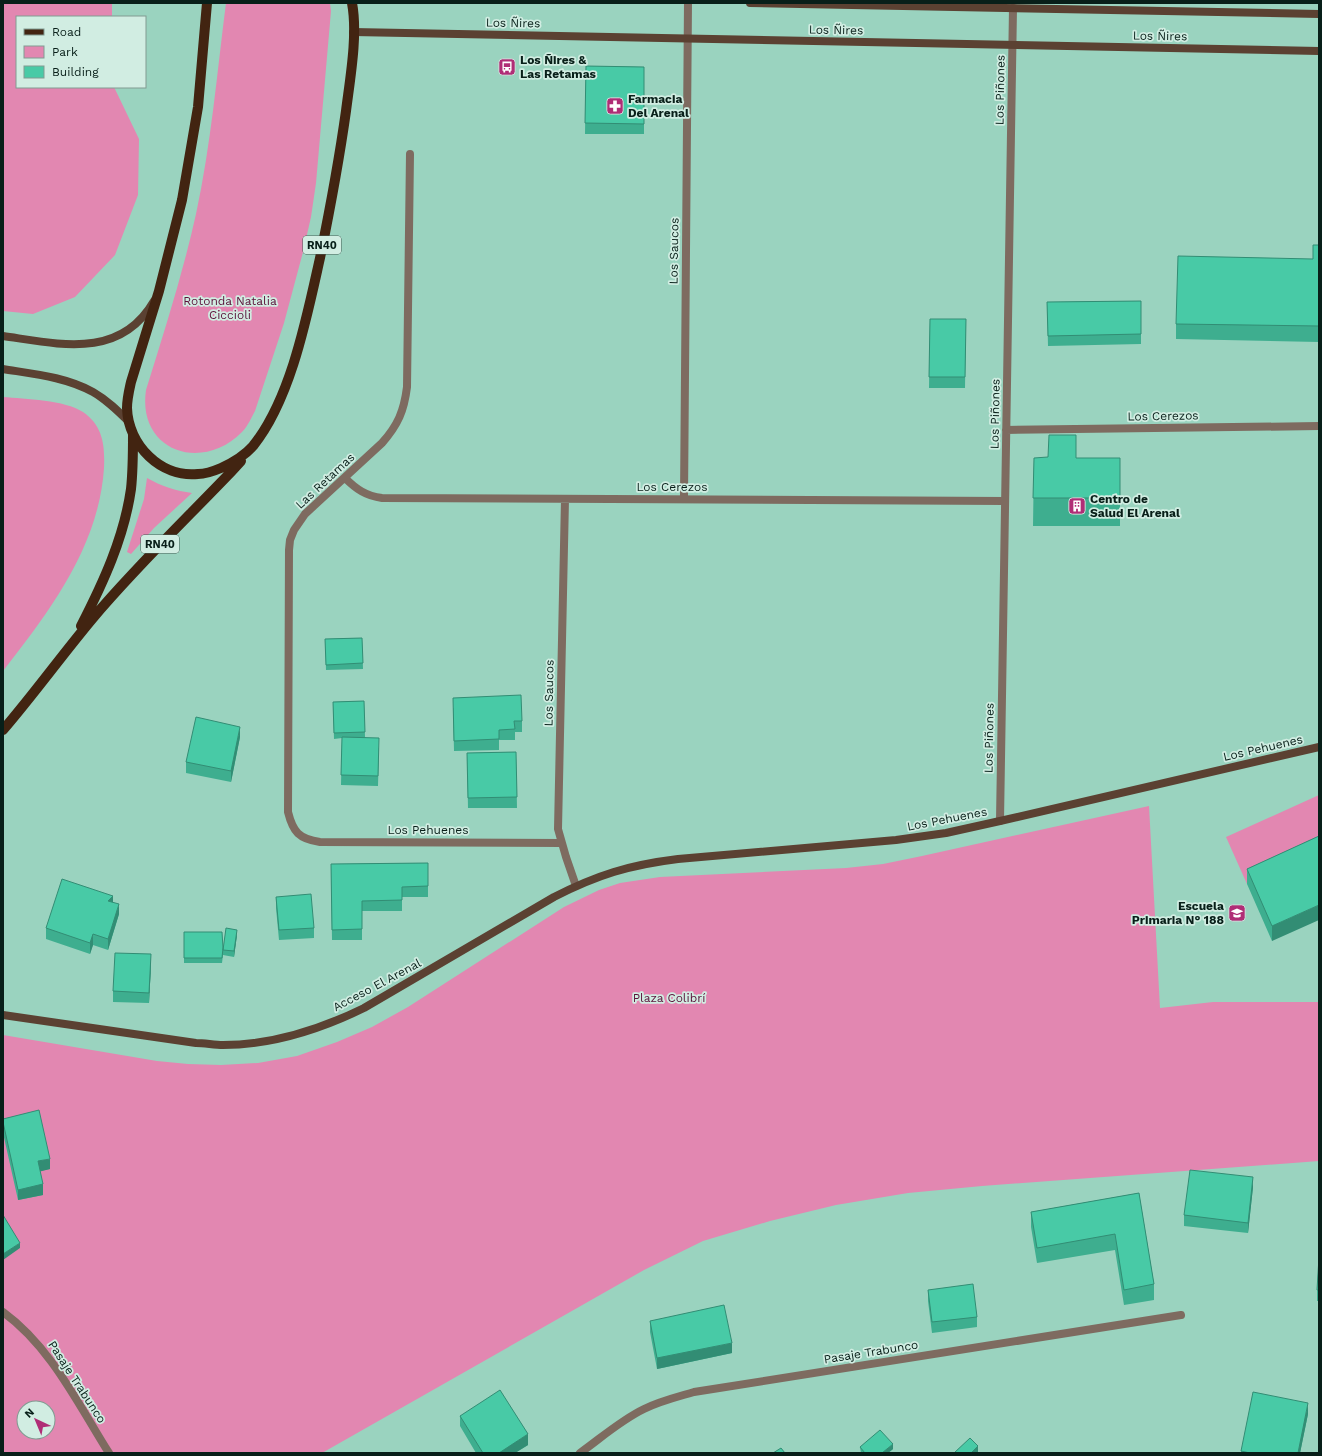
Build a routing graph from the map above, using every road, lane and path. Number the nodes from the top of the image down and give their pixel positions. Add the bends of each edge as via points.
1 (207, 3) edge
2 (352, 3) edge
3 (688, 3) edge
4 (750, 3) edge
5 (1013, 8) junction
6 (1319, 14) edge
7 (354, 32) junction
8 (688, 39) junction
9 (1013, 46) junction
10 (1319, 51) edge
11 (410, 154) dead end
12 (159, 292) junction
13 (3, 336) edge
14 (3, 370) edge
15 (129, 422) junction
16 (1319, 426) edge
17 (1006, 430) junction
18 (133, 434) junction
19 (252, 447) junction
20 (345, 478) junction
21 (565, 499) junction
22 (684, 499) junction
23 (1005, 501) junction
24 (72, 644) junction
25 (3, 730) edge
26 (1319, 747) edge
27 (1000, 821) junction
28 (297, 834) joint
29 (561, 843) junction
30 (576, 886) junction
31 (3, 1015) edge
32 (3, 1312) edge
33 (1181, 1315) dead end
34 (109, 1453) edge
35 (580, 1453) edge

1 - 12 main road, RN40 via 203,61 191,154
2 - 7 main road, RN40
3 - 8 street, Los Saucos
4 - 5 street
5 - 6 street
5 - 9 street, Los Piñones
7 - 8 street, Los Ñires
7 - 19 main road, RN40 via 339,158 303,331 283,393 264,431
8 - 9 street, Los Ñires
8 - 22 street, Los Saucos
9 - 10 street, Los Ñires
9 - 17 street, Los Piñones
11 - 20 street, Las Retamas via 405,402 393,431
12 - 13 street via 146,312 130,328 105,341 74,344
12 - 15 main road, RN40 via 128,395
14 - 15 street via 49,376 82,387 103,399
15 - 18 main road, RN40
16 - 17 street, Los Cerezos
17 - 23 street, Los Piñones
18 - 19 main road, RN40 via 147,455 170,471 183,474 212,472 239,458
18 - 24 main road, RN40 via 131,489 118,545
19 - 24 main road, RN40 via 137,568
20 - 21 street, Los Cerezos via 357,490 374,497
20 - 28 street, Las Retamas via 305,514 290,540 288,812
21 - 22 street, Los Cerezos
21 - 29 street, Los Saucos via 558,815
22 - 23 street, Los Cerezos
23 - 27 street, Los Piñones
24 - 25 main road, RN40
26 - 27 street, Los Pehuenes
27 - 30 street, Los Pehuenes via 946,833 896,840 649,863 606,874
28 - 29 street, Los Pehuenes via 320,842
29 - 30 street, Los Saucos
30 - 31 street, Acceso El Arenal via 364,1008 310,1030 280,1038 224,1045 196,1043
32 - 34 street, Pasaje Trabunco via 17,1322 39,1345
33 - 35 street, Pasaje Trabunco via 694,1392 644,1409

